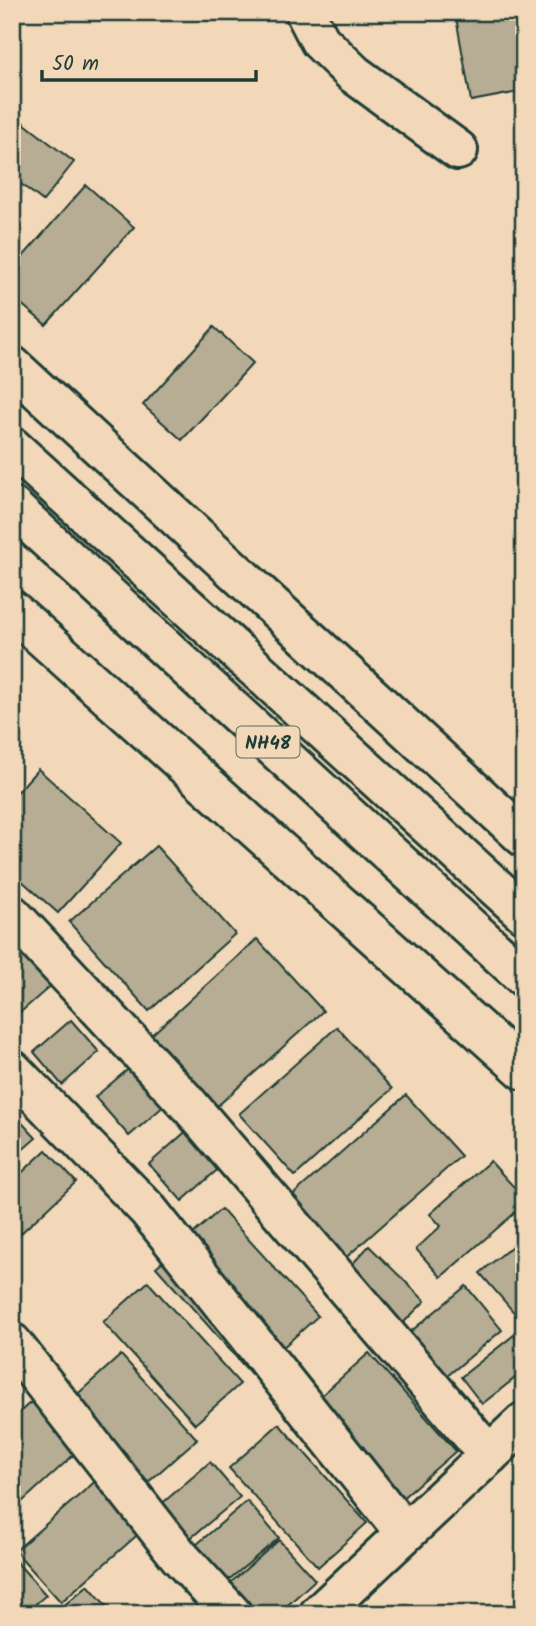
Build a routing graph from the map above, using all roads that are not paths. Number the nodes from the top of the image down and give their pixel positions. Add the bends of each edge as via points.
1 (304, 12) edge
2 (458, 150) dead end
3 (12, 366) edge
4 (12, 447) edge
5 (12, 507) edge
6 (12, 610) edge
7 (524, 837) edge
8 (524, 913) edge
9 (12, 915) edge
10 (524, 977) edge
11 (518, 1055) edge
12 (12, 1070) edge
13 (12, 1343) edge
14 (524, 1422) edge
15 (489, 1455) junction
16 (405, 1533) junction
17 (232, 1614) edge
18 (319, 1614) edge

1 - 2 main road via 320,41 354,74
3 - 7 main road
4 - 8 main road, NH48
5 - 10 main road, NH48
6 - 11 main road
9 - 15 main road via 190,1107
12 - 16 main road via 148,1210
13 - 17 main road via 178,1556
14 - 15 main road
15 - 16 main road
16 - 18 main road

